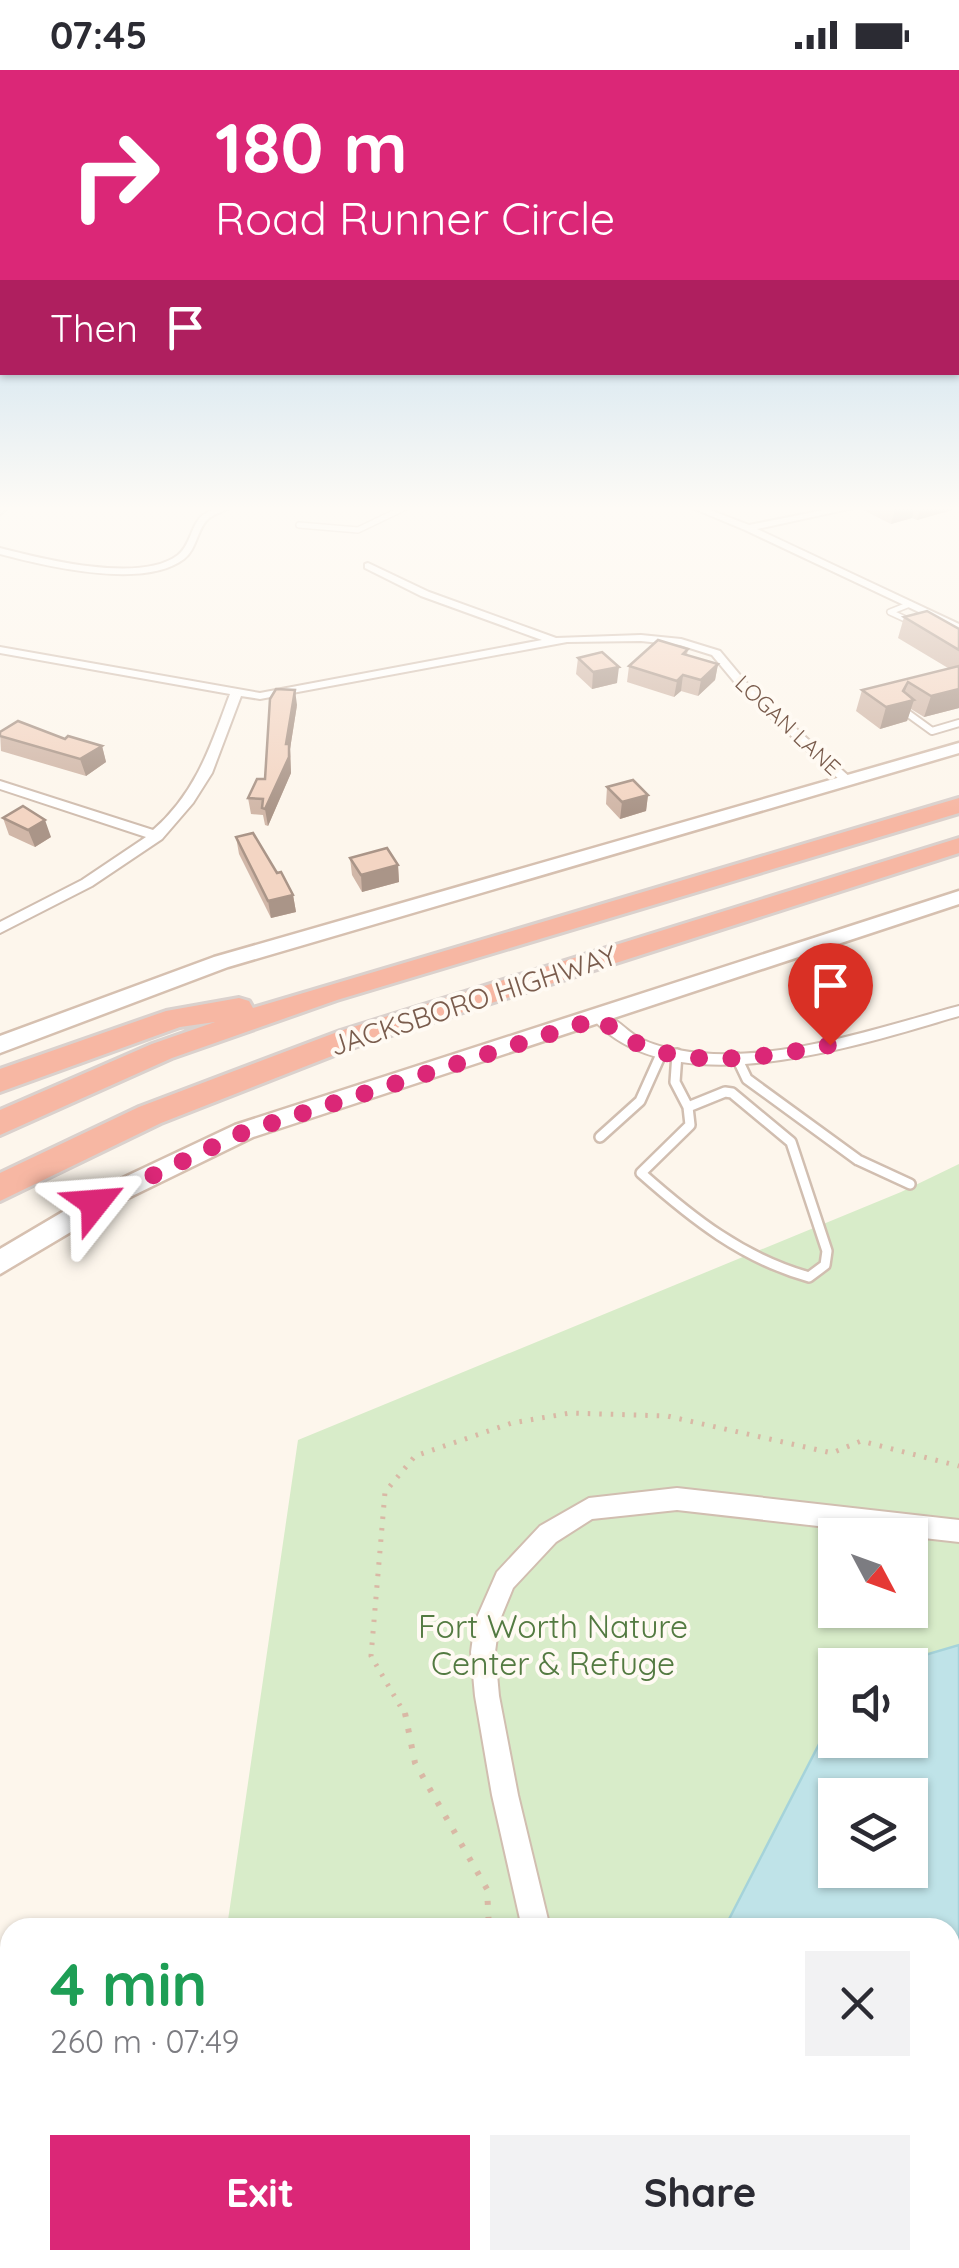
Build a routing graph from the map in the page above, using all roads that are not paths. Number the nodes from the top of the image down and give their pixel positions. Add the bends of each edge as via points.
1 (462, 608) edge
2 (901, 608) edge
3 (917, 608) edge
4 (927, 628) edge
5 (959, 628) edge
6 (555, 641) junction
7 (0, 650) edge
8 (236, 694) junction
9 (903, 710) edge
10 (957, 726) edge
11 (959, 748) edge
12 (846, 779) junction
13 (0, 786) edge
14 (959, 805) edge
15 (157, 836) junction
16 (959, 845) edge
17 (959, 897) edge
18 (0, 928) edge
19 (328, 994) junction
20 (959, 1011) edge
21 (600, 1018) junction
22 (0, 1044) edge
23 (670, 1053) junction
24 (738, 1058) junction
25 (0, 1081) edge
26 (688, 1107) junction
27 (0, 1123) edge
28 (600, 1137) dead end
29 (910, 1184) dead end
30 (0, 1188) edge
31 (0, 1262) edge
32 (959, 1531) edge
33 (534, 1918) edge

1 - 6 street
2 - 4 lane via 890,612
3 - 5 street
6 - 8 street via 299,692
6 - 12 street, LOGAN LANE via 681,642 722,658 746,689
7 - 8 street
8 - 15 street via 206,772
9 - 10 lane via 932,731
11 - 12 main road
12 - 22 main road via 221,962
13 - 15 street
14 - 19 highway, JACKSBORO HIGHWAY
15 - 18 street
16 - 30 highway, JACKSBORO HIGHWAY via 350,1038 150,1114
17 - 21 main road, JACKSBORO HIGHWAY
19 - 25 highway via 176,1018
19 - 27 highway, JACKSBORO HIGHWAY via 162,1051
20 - 24 street via 830,1045
21 - 23 street via 630,1042
21 - 31 main road, JACKSBORO HIGHWAY via 244,1132 156,1170
23 - 24 street
23 - 26 lane via 675,1091
23 - 28 lane via 636,1110
24 - 29 lane via 747,1079 858,1160
26 - 26 lane via 732,1094 791,1142 826,1265 809,1277 730,1246 641,1173 690,1125
32 - 33 street via 677,1499 589,1508 548,1534 505,1580 483,1652 505,1796

